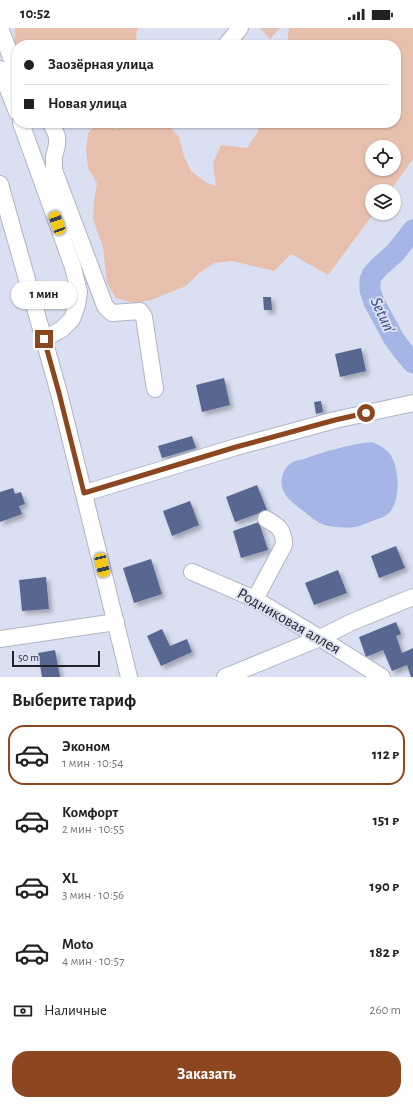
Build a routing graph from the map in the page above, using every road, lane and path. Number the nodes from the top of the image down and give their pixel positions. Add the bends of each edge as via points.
1 (0, 28) edge
2 (240, 28) edge
3 (230, 40) edge
4 (12, 60) edge
5 (0, 69) edge
6 (12, 99) edge
7 (54, 128) edge
8 (23, 129) edge
9 (0, 184) edge
10 (44, 339) junction
11 (155, 389) dead end
12 (413, 403) edge
13 (84, 493) junction
14 (266, 519) dead end
15 (192, 572) dead end
16 (413, 597) edge
17 (255, 599) junction
18 (116, 622) junction
19 (320, 638) junction
20 (0, 639) edge
21 (129, 677) edge
22 (227, 677) edge
23 (382, 677) edge

1 - 4 street
2 - 3 street
5 - 6 street
7 - 11 street via 57,136 54,170 105,306 112,313 140,311 144,317
8 - 10 street via 73,267 79,292 78,305 72,319 62,329
9 - 10 street
10 - 13 street
12 - 13 street via 335,420 236,447
13 - 18 street
14 - 17 street via 279,527 284,544
15 - 17 street, Родниковая аллея
16 - 19 street
17 - 19 street, Родниковая аллея
18 - 20 street
18 - 21 street
19 - 22 street
19 - 23 street, Родниковая аллея

